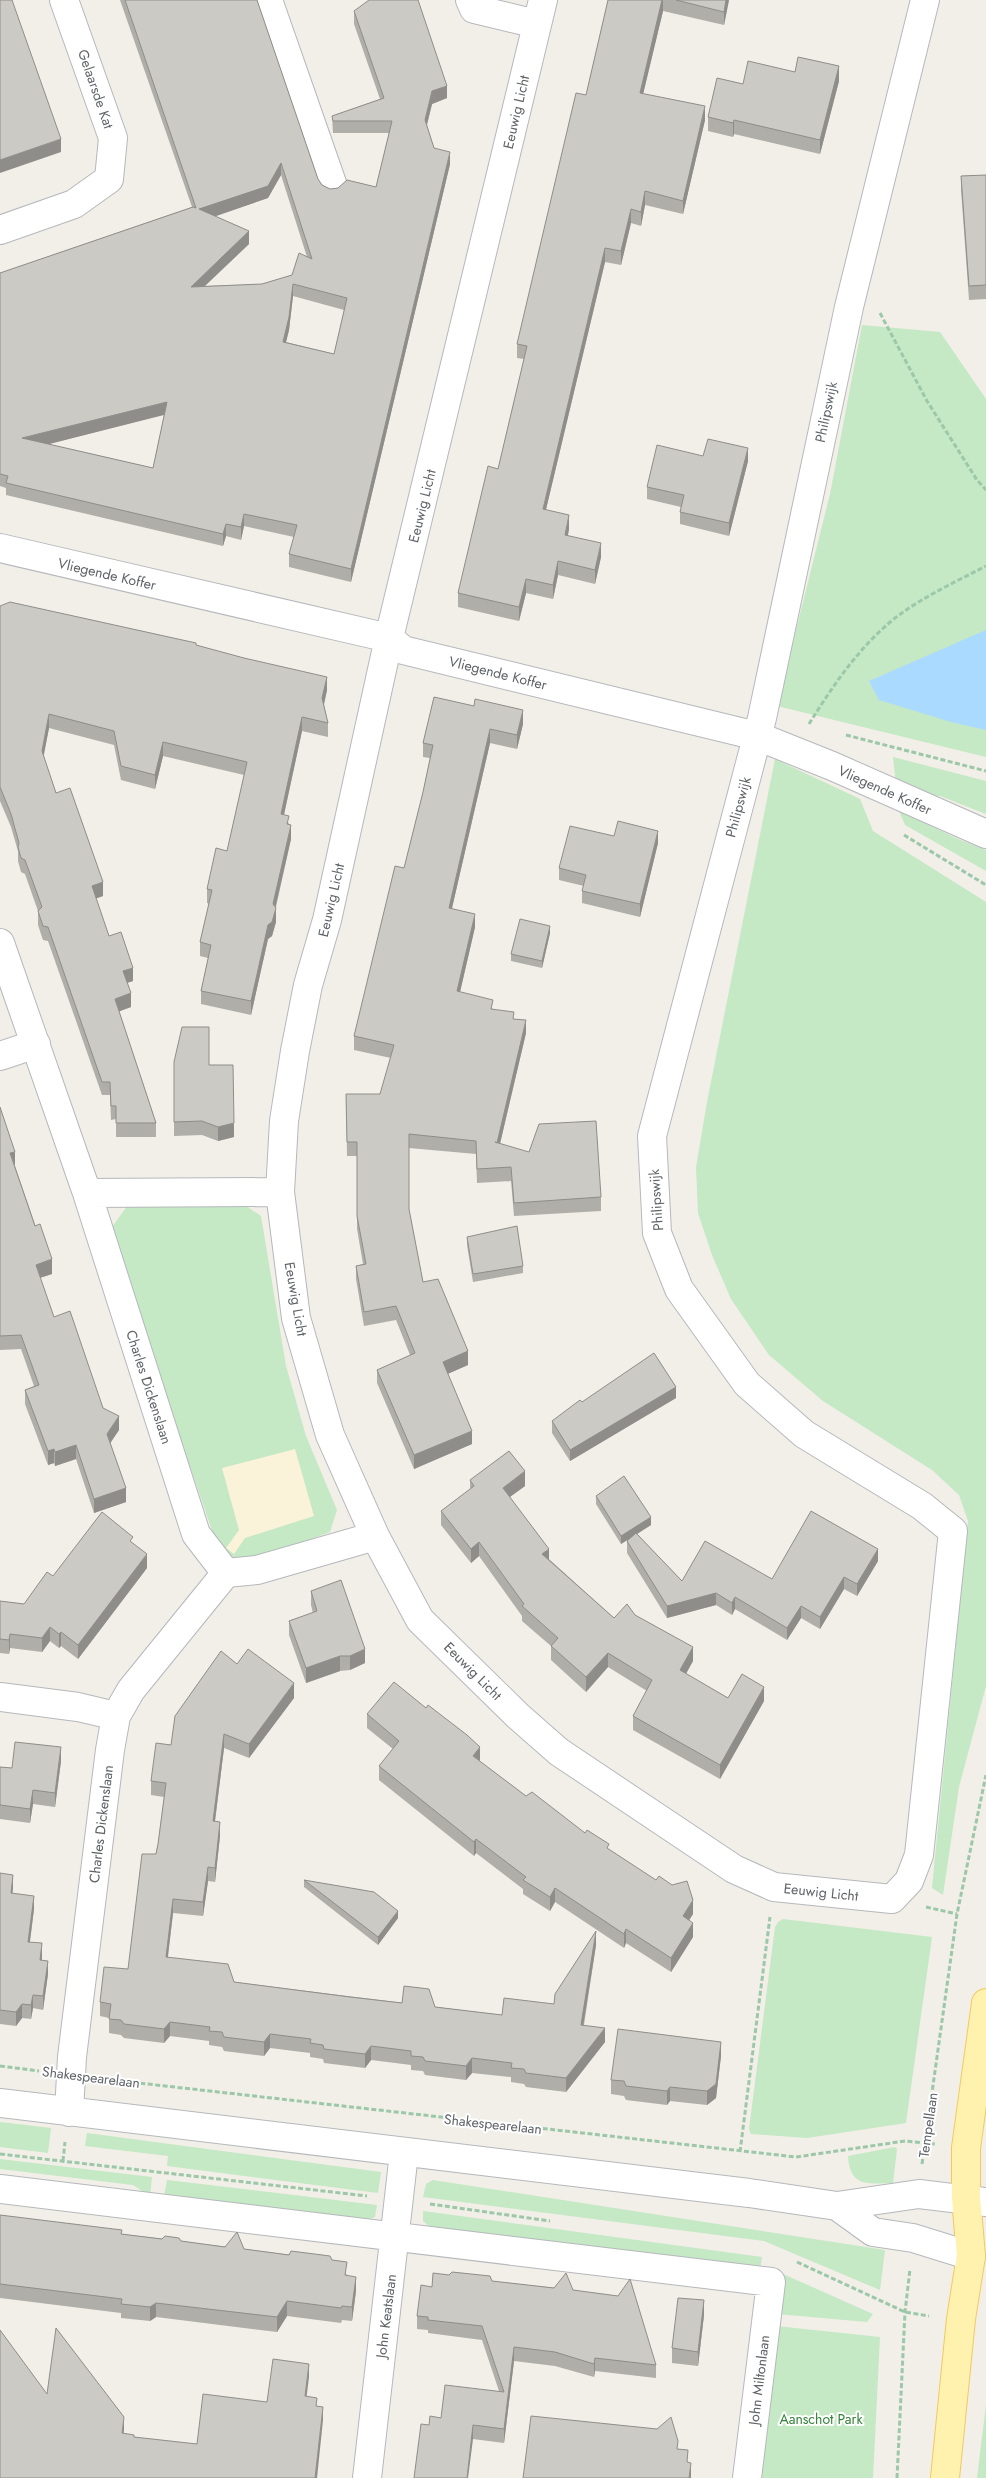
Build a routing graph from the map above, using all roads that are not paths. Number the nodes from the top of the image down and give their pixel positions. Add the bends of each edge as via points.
1 (64, 0) edge
2 (268, 0) edge
3 (470, 0) edge
4 (925, 0) edge
5 (540, 12) edge
6 (333, 186) dead end
7 (0, 230) edge
8 (0, 548) edge
9 (389, 638) junction
10 (757, 736) junction
11 (986, 834) edge
12 (0, 943) edge
13 (36, 1044) junction
14 (0, 1056) edge
15 (280, 1192) junction
16 (87, 1193) junction
17 (922, 1506) joint
18 (375, 1536) junction
19 (226, 1573) junction
20 (0, 1697) edge
21 (116, 1716) junction
22 (986, 2003) edge
23 (0, 2103) edge
24 (69, 2112) junction
25 (404, 2154) junction
26 (0, 2189) edge
27 (976, 2200) edge
28 (837, 2206) junction
29 (986, 2223) edge
30 (396, 2235) junction
31 (971, 2256) junction
32 (367, 2478) edge
33 (747, 2478) edge
34 (945, 2478) edge

1 - 7 street, Gelaarsde Kat via 113,138 109,179 74,204
2 - 6 street
3 - 5 street via 474,9
4 - 10 street, Philipswijk via 849,307
5 - 9 street, Eeuwig Licht
8 - 9 street, Vliegende Koffer
9 - 10 street, Vliegende Koffer via 403,650
9 - 15 street, Eeuwig Licht via 329,911 308,985 284,1121
10 - 11 street, Vliegende Koffer
10 - 17 street, Philipswijk via 652,1136 657,1233 679,1290 747,1384 804,1434
12 - 13 street, Charles Dickenslaan
13 - 14 street
13 - 16 street, Charles Dickenslaan
15 - 16 street
15 - 18 street, Eeuwig Licht via 296,1318 330,1436
16 - 19 street, Charles Dickenslaan via 196,1534
17 - 18 street, Eeuwig Licht via 953,1531 919,1855 909,1881 892,1899 774,1887 734,1869 559,1752 420,1620
18 - 19 street via 257,1570
19 - 21 street, Charles Dickenslaan via 138,1682
20 - 21 street via 78,1706
21 - 24 street, Charles Dickenslaan via 107,1770
22 - 27 main road via 966,2148
23 - 24 street
24 - 25 street
25 - 28 street
25 - 30 street, John Keatslaan
26 - 30 street
27 - 28 street via 919,2194
27 - 31 main road
28 - 31 street via 873,2232 913,2238
29 - 31 main road
30 - 32 street, John Keatslaan
30 - 33 street, John Miltonlaan via 771,2282
31 - 34 main road via 961,2319

